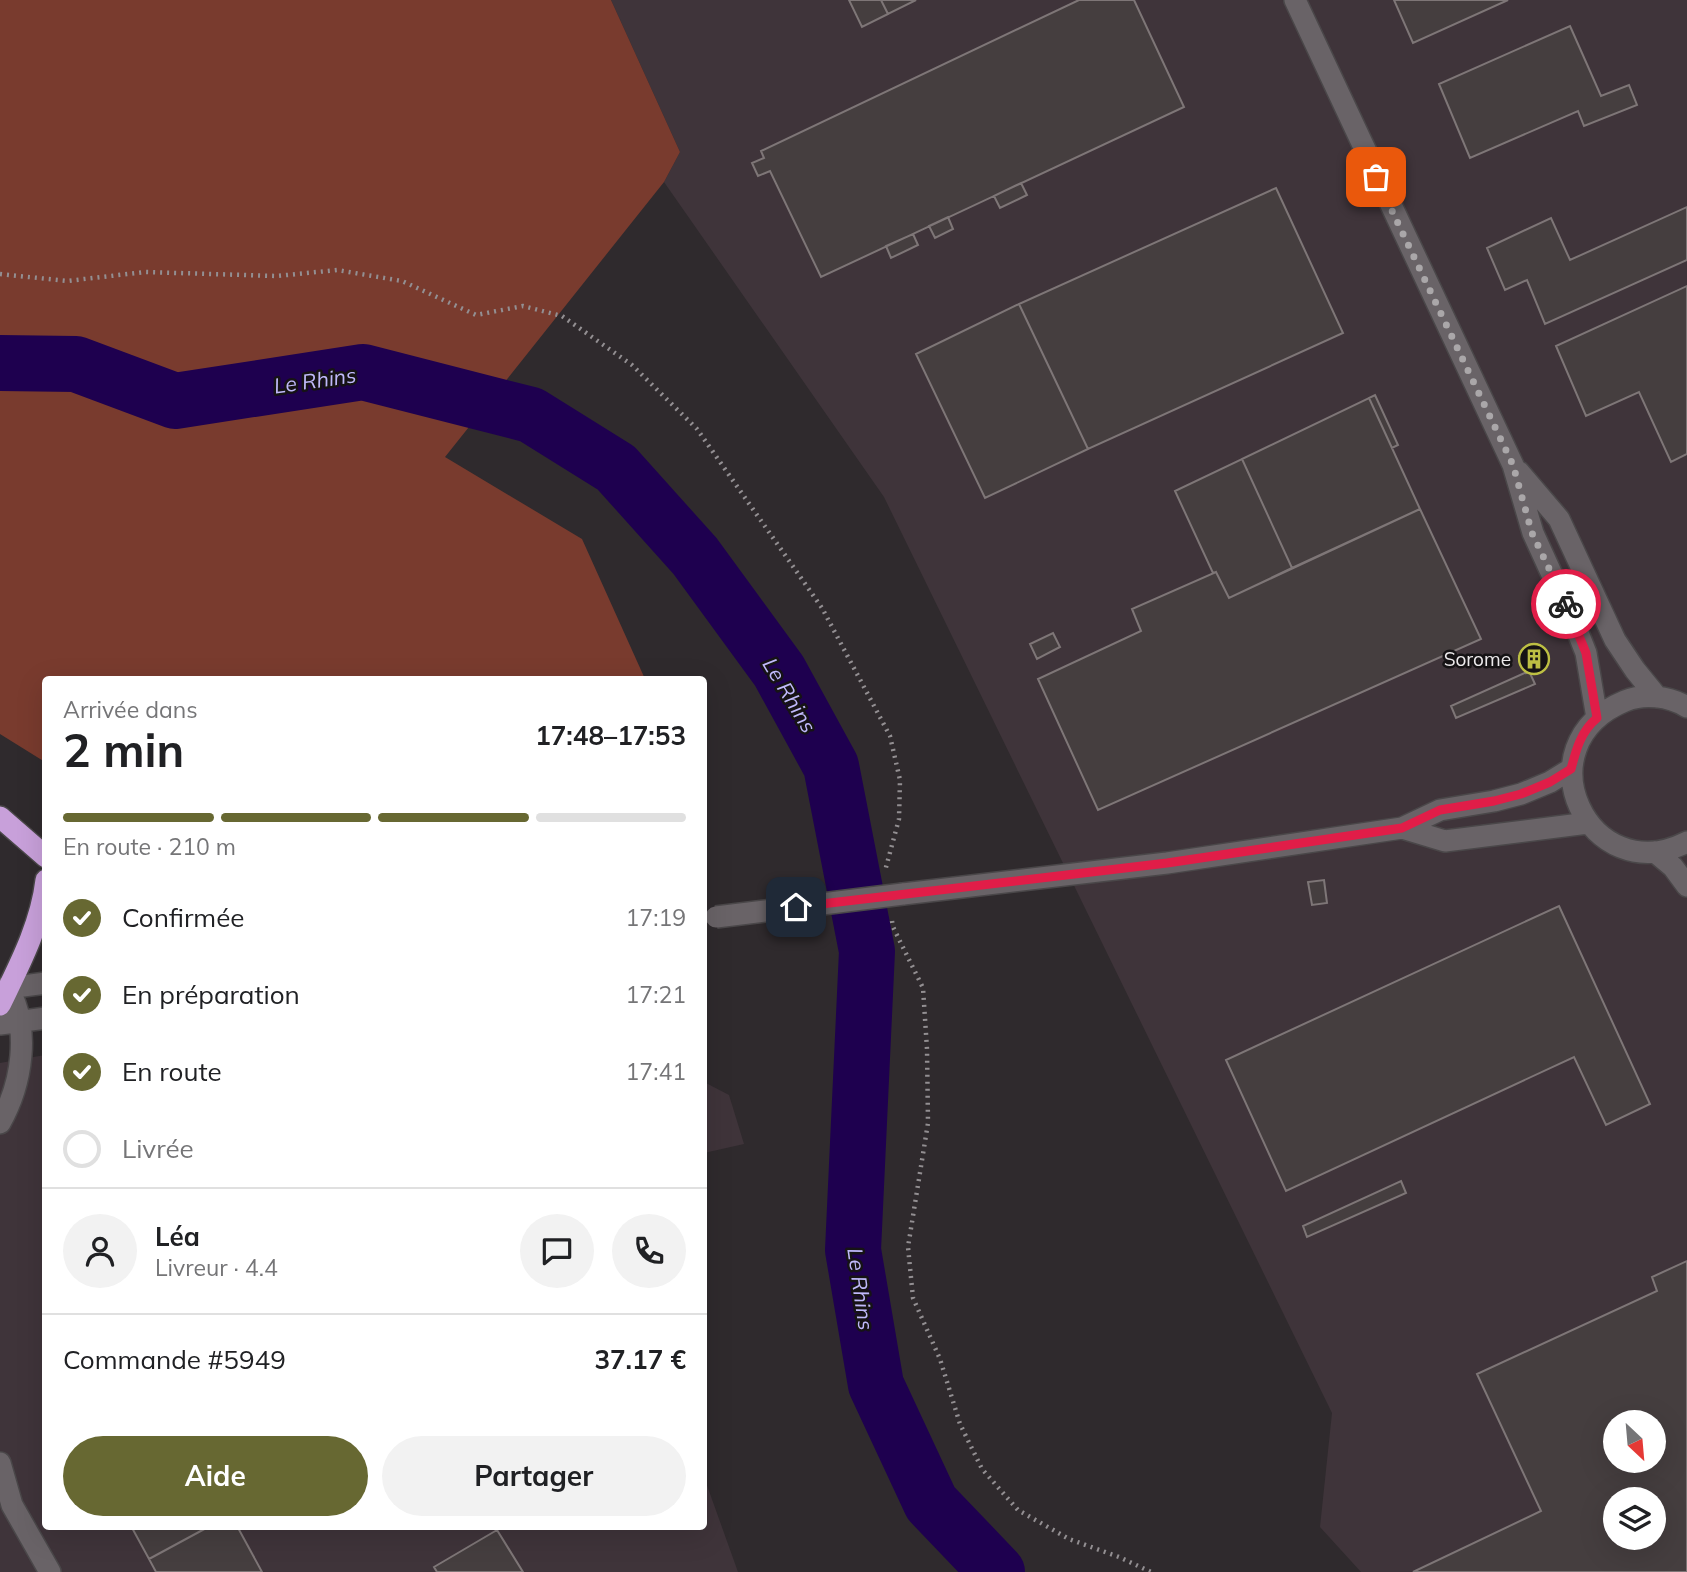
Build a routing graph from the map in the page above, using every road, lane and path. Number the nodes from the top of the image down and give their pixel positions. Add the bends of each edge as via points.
1 (1295, 0) edge
2 (0, 274) edge
3 (1513, 465) junction
4 (1657, 697) junction
5 (1687, 707) edge
6 (1597, 718) junction
7 (1571, 769) junction
8 (0, 817) edge
9 (1588, 823) junction
10 (1402, 828) junction
11 (1687, 842) edge
12 (1655, 852) junction
13 (42, 855) edge
14 (886, 880) dead end
15 (1687, 886) edge
16 (42, 900) edge
17 (891, 915) dead end
18 (710, 918) edge
19 (42, 984) edge
20 (3, 994) edge
21 (42, 1018) edge
22 (10, 1022) edge
23 (0, 1123) edge
24 (0, 1462) edge
25 (50, 1572) edge
26 (1151, 1572) edge

1 - 3 street
2 - 14 path via 66,281 145,272 277,276 337,270 401,281 476,316 523,306 562,316 632,365 696,429 822,608 890,736 900,780 899,819 884,868
3 - 4 street via 1559,519 1615,640
3 - 6 street via 1532,533 1586,653
4 - 5 street
4 - 6 street via 1632,698
6 - 7 street via 1577,745
7 - 9 street via 1572,789
7 - 10 street via 1521,794 1440,810
8 - 13 highway
9 - 10 street via 1444,841
9 - 12 street via 1605,839 1627,849
10 - 18 street, bridge via 1167,863
11 - 12 street
12 - 15 street
16 - 20 highway via 29,941
17 - 26 path via 923,988 927,1049 928,1123 908,1247 913,1298 940,1359 960,1424 982,1469 1018,1510 1069,1539
19 - 20 street
20 - 22 street via 17,1004
21 - 22 street
22 - 23 street via 20,1066
24 - 25 street via 12,1505

